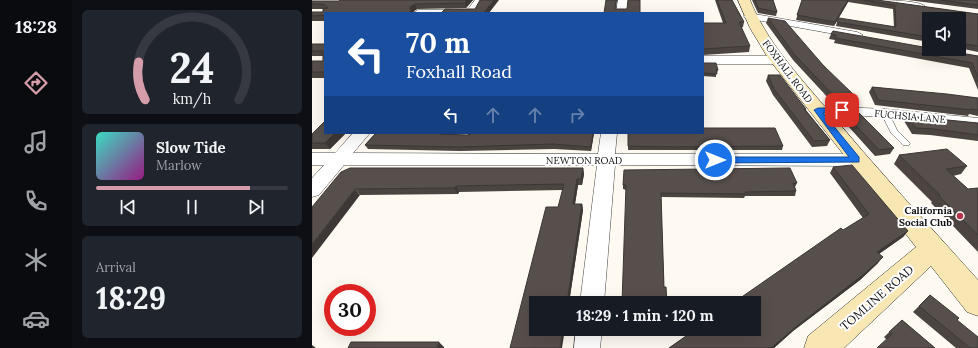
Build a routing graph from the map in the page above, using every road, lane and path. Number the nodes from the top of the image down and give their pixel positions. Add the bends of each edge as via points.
1 (480, 0) edge
2 (623, 0) edge
3 (876, 0) edge
4 (746, 8) edge
5 (931, 8) edge
6 (471, 12) edge
7 (621, 12) edge
8 (866, 37) edge
9 (704, 60) edge
10 (778, 60) junction
11 (818, 110) junction
12 (884, 113) junction
13 (978, 123) edge
14 (361, 134) edge
15 (609, 134) edge
16 (906, 142) dead end
17 (312, 159) edge
18 (339, 160) junction
19 (606, 160) junction
20 (856, 160) junction
21 (312, 190) edge
22 (933, 248) junction
23 (593, 296) edge
24 (978, 302) edge
25 (588, 336) edge
26 (587, 348) edge
27 (820, 348) edge

1 - 6 street
2 - 7 street
3 - 5 street
4 - 8 street
4 - 10 main road, FOXHALL ROAD
9 - 10 street
10 - 11 main road, FOXHALL ROAD
11 - 12 street, FUCHSIA LANE
11 - 20 main road, FOXHALL ROAD
12 - 13 street, FUCHSIA LANE
12 - 16 lane via 894,131
14 - 18 street
15 - 19 street
17 - 18 street, NEWTON ROAD
18 - 19 street, NEWTON ROAD
18 - 21 street
19 - 20 street, NEWTON ROAD
19 - 23 street
20 - 22 main road, FOXHALL ROAD
22 - 24 main road, FOXHALL ROAD
22 - 27 main road, TOMLINE ROAD
25 - 26 street

